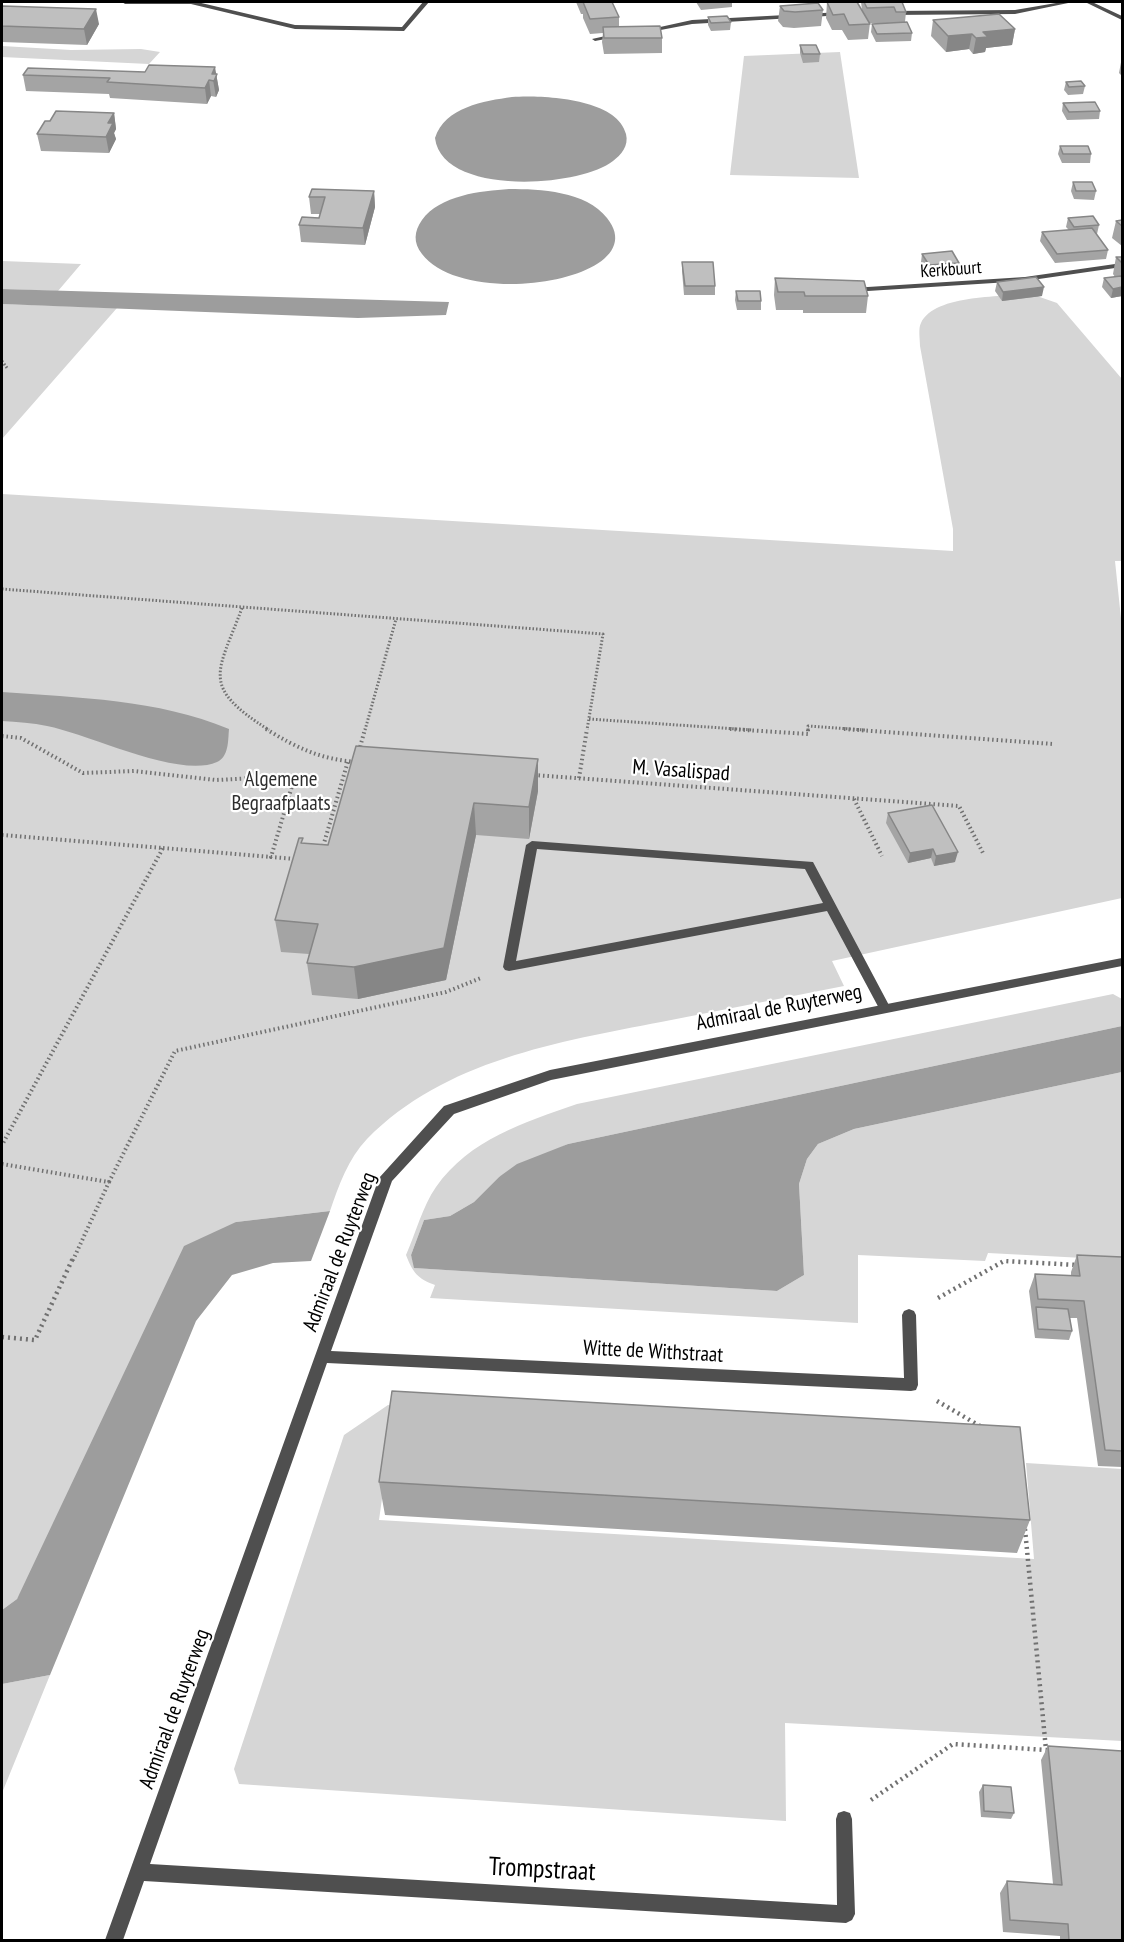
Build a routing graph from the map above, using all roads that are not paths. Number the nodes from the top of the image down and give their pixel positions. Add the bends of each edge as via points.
1 (125, 2) edge
2 (426, 2) edge
3 (1070, 2) edge
4 (1088, 2) edge
5 (852, 13) edge
6 (887, 13) edge
7 (1122, 18) edge
8 (636, 32) edge
9 (626, 34) edge
10 (595, 39) edge
11 (1122, 264) edge
12 (838, 290) edge
13 (830, 906) junction
14 (1122, 962) edge
15 (885, 1008) junction
16 (909, 1315) road end
17 (323, 1357) junction
18 (844, 1819) road end
19 (139, 1872) junction
20 (114, 1941) edge

1 - 2 street via 191,2 295,27 405,29
3 - 6 street via 1015,12
4 - 7 street
5 - 8 street via 693,22
9 - 10 street
11 - 12 street, Kerkbuurt via 1025,279
13 - 13 street via 509,967 532,845 809,865
13 - 15 street
14 - 15 street, Admiraal de Ruyterweg
15 - 17 street, Admiraal de Ruyterweg via 550,1075 449,1110 386,1178
16 - 17 street, Witte de Withstraat via 910,1384
17 - 19 street, Admiraal de Ruyterweg
18 - 19 street, Trompstraat via 846,1914
19 - 20 street, Admiraal de Ruyterweg

